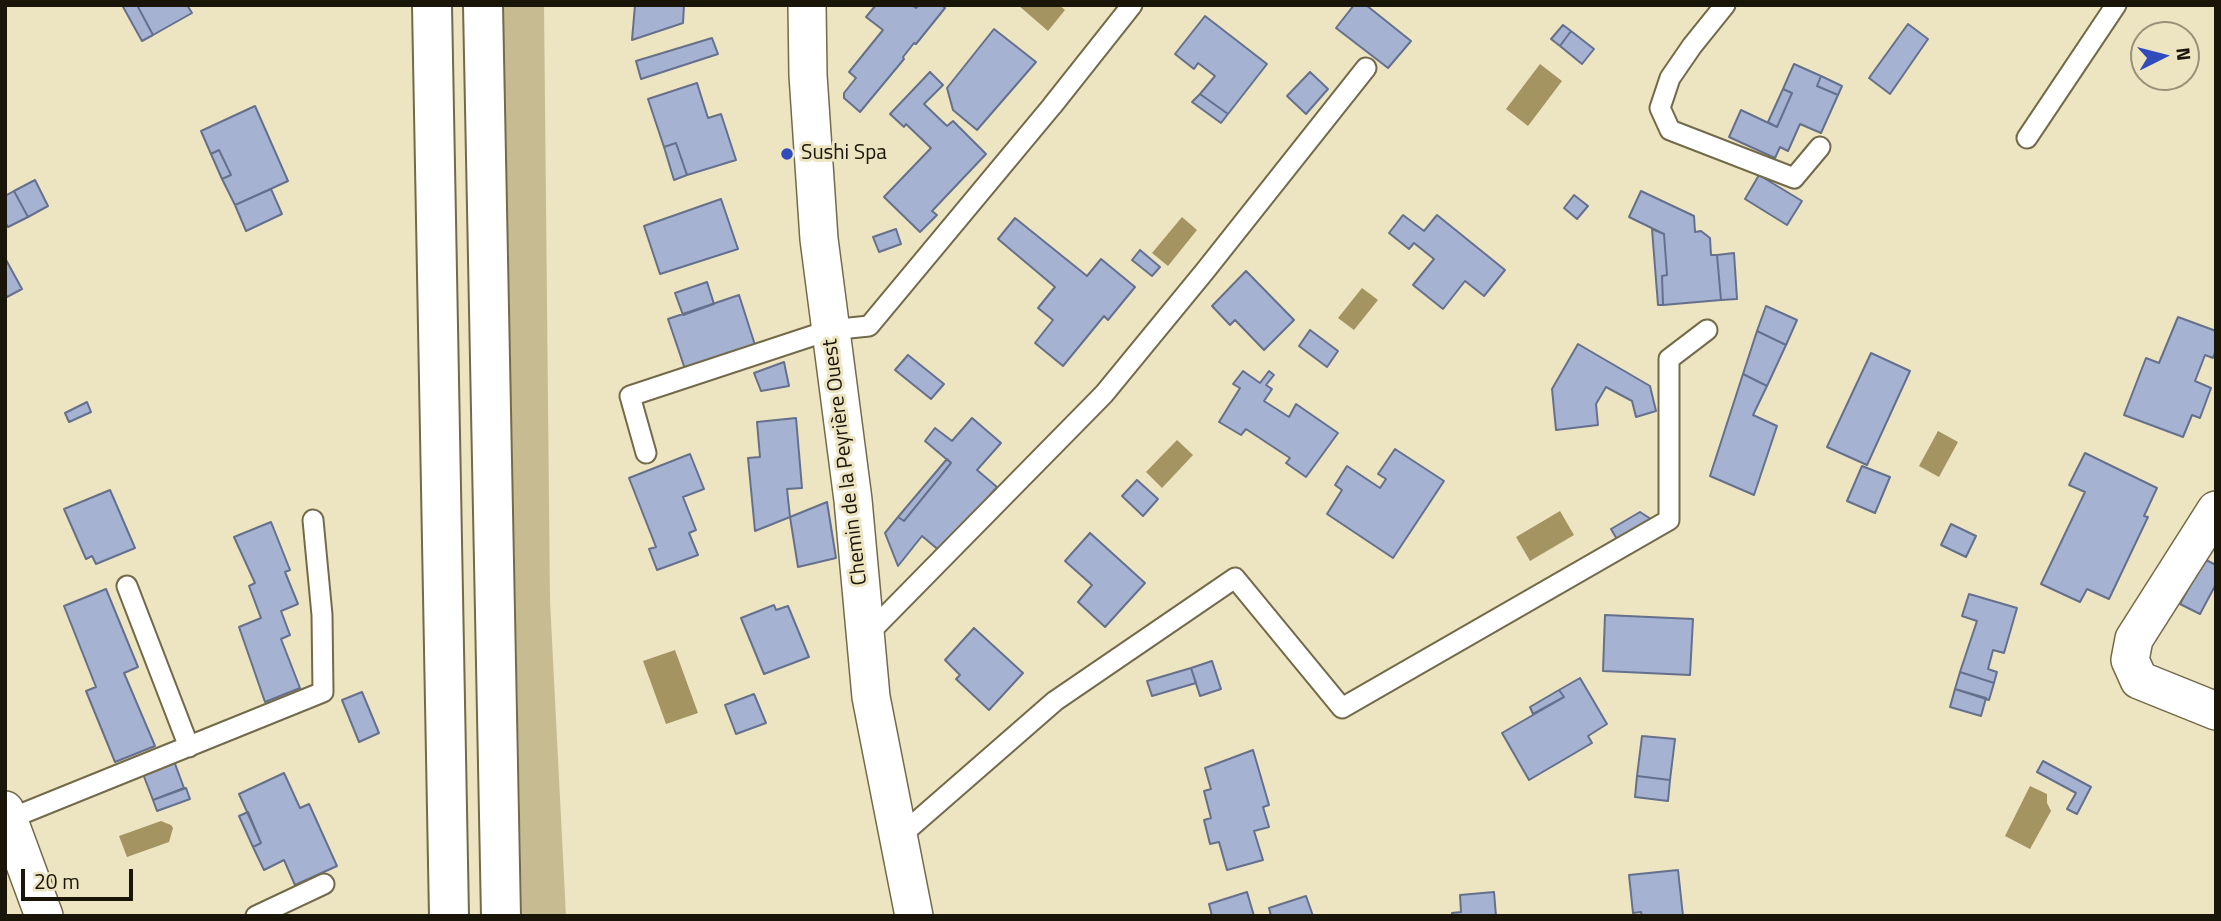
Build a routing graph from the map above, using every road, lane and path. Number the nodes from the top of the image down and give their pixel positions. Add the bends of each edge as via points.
1 (432, 5) edge
2 (483, 5) edge
3 (807, 5) edge
4 (1132, 5) edge
5 (1725, 5) edge
6 (2116, 5) edge
7 (1366, 68) dead end
8 (2027, 138) dead end
9 (1820, 147) dead end
10 (830, 330) junction
11 (1707, 330) dead end
12 (646, 453) dead end
13 (2216, 510) edge
14 (313, 520) dead end
15 (127, 586) dead end
16 (866, 637) junction
17 (2216, 711) edge
18 (189, 747) junction
19 (10, 835) edge
20 (899, 837) junction
21 (324, 884) dead end
22 (44, 916) edge
23 (256, 916) edge
24 (449, 916) edge
25 (500, 916) edge
26 (914, 916) edge

1 - 24 main road
2 - 25 main road
3 - 10 street, Chemin de la Peyrière Ouest via 819,239
4 - 10 lane via 869,326
5 - 9 lane via 1670,78 1660,108 1670,130 1794,178
6 - 8 lane
7 - 16 lane via 1104,394
10 - 12 lane via 630,396
10 - 16 street, Chemin de la Peyrière Ouest
11 - 20 lane via 1669,359 1669,520 1342,708 1235,579 1055,701
13 - 17 street via 2134,639 2130,660 2139,680
14 - 18 lane via 323,692
15 - 18 lane
16 - 20 street, Chemin de la Peyrière Ouest via 871,697
18 - 19 lane
19 - 22 street
20 - 26 street, Chemin de la Peyrière Ouest
21 - 23 lane

